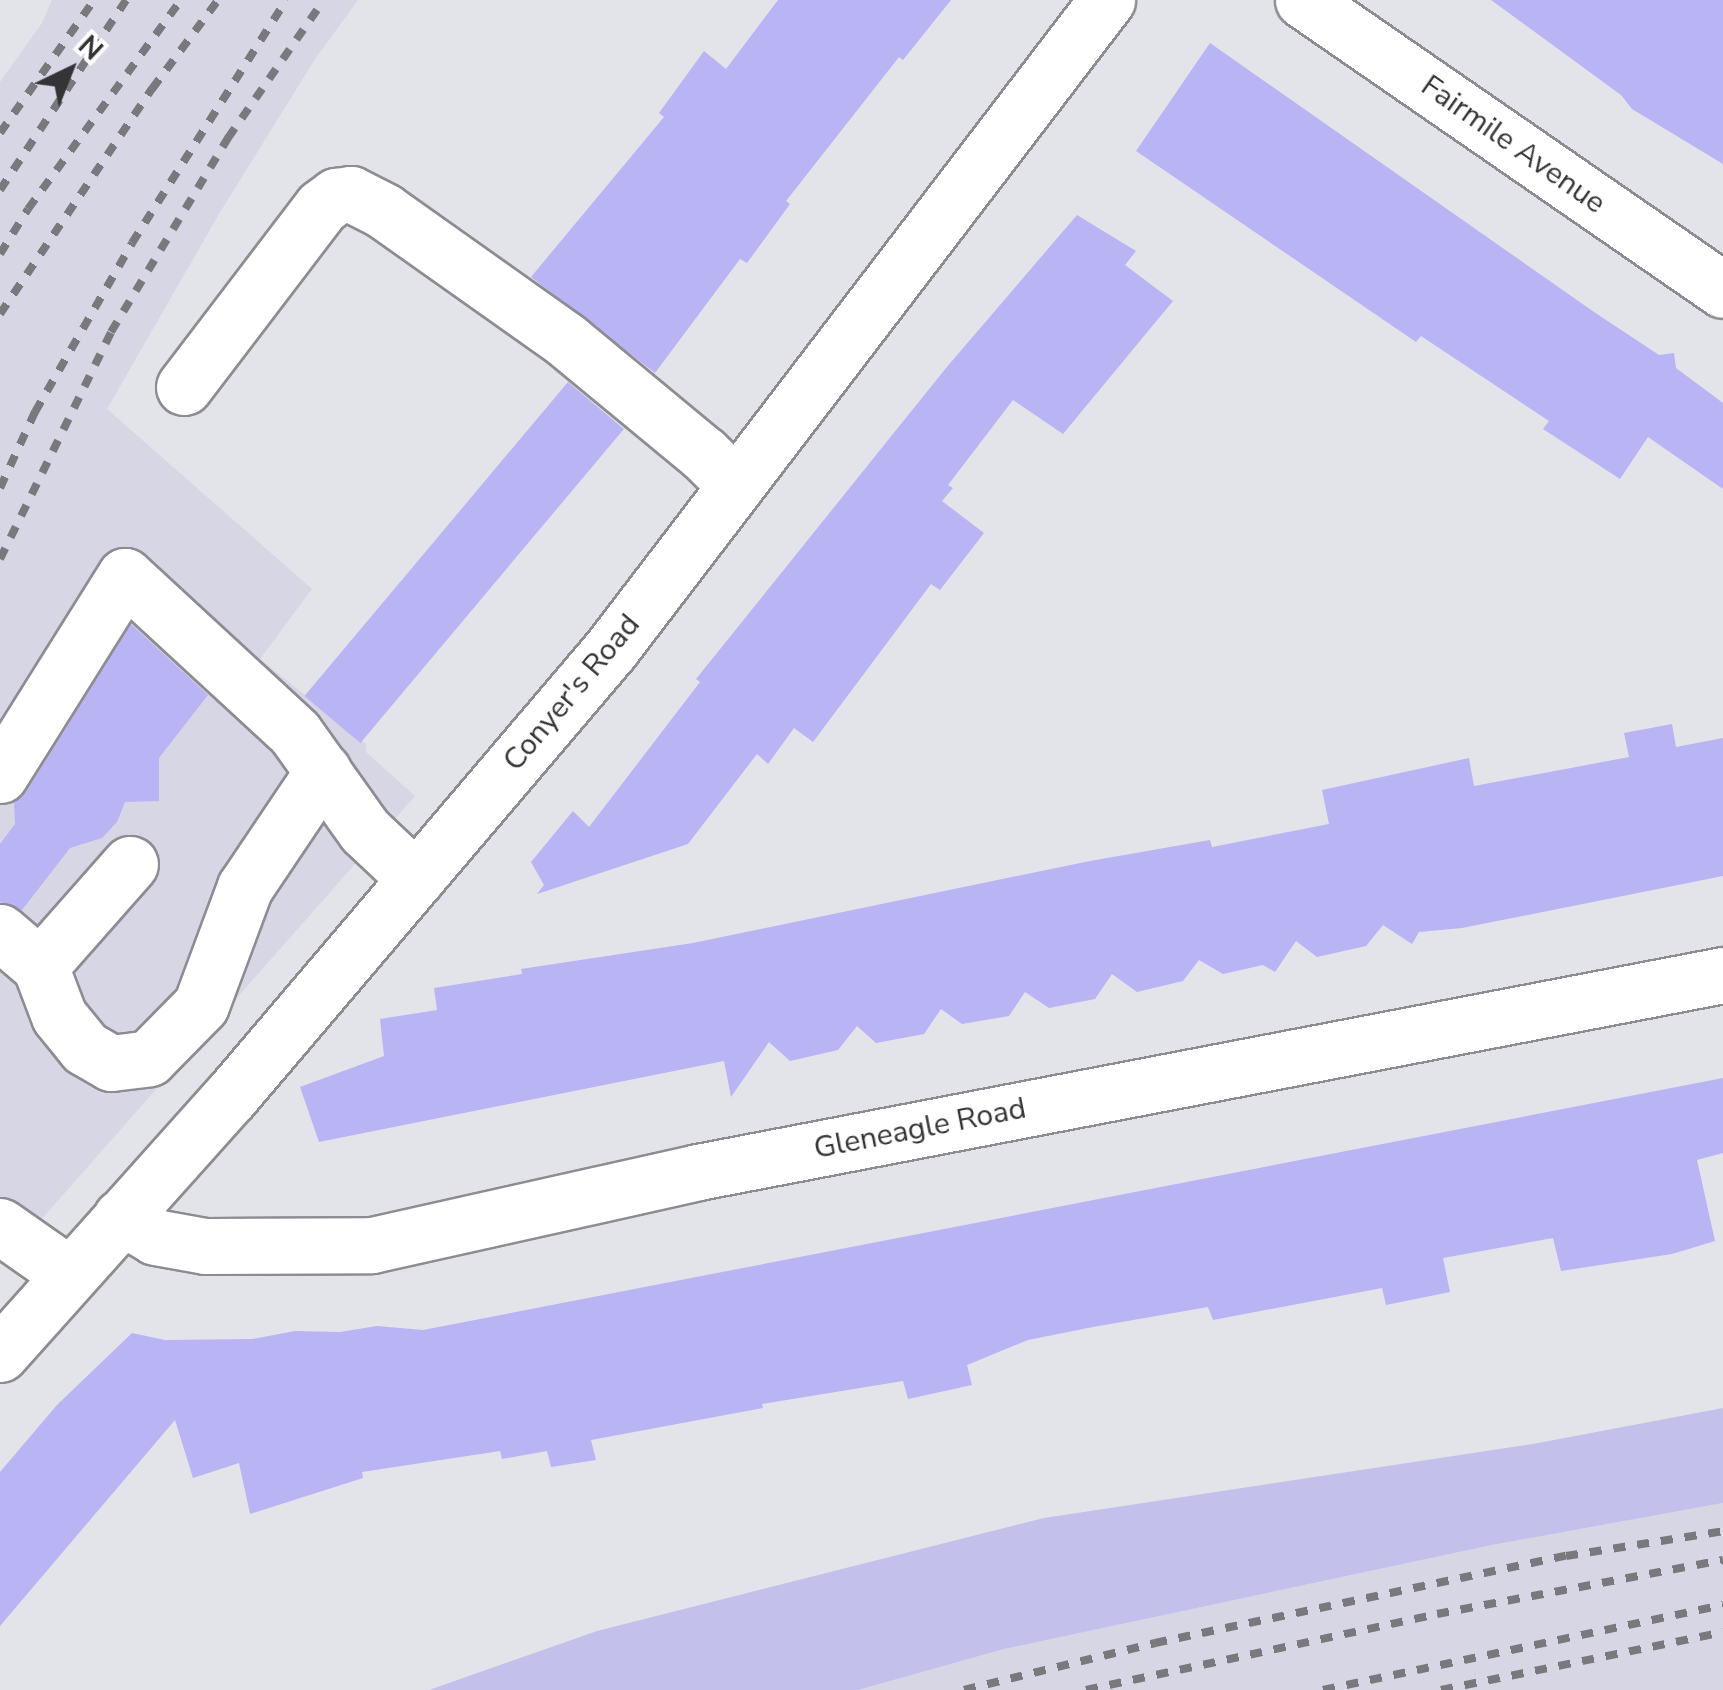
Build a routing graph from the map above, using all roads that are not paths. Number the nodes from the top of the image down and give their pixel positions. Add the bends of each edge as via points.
1 (1107, 0) edge
2 (1303, 0) edge
3 (1723, 290) edge
4 (184, 387) dead end
5 (736, 486) junction
6 (324, 771) junction
7 (0, 776) edge
8 (130, 864) dead end
9 (416, 879) junction
10 (20, 949) edge
11 (1723, 975) edge
12 (121, 1216) junction
13 (0, 1226) edge
14 (70, 1275) junction
15 (0, 1354) edge

1 - 5 street, Conyer's Road
2 - 3 street, Fairmile Avenue
4 - 5 street via 321,208 351,194 566,340
5 - 9 street, Conyer's Road via 610,649
6 - 7 street via 252,690 125,576
6 - 9 street via 365,830
6 - 10 street via 245,887 201,1005 149,1058 110,1062 86,1048
8 - 10 street
9 - 12 street, Conyer's Road
11 - 12 street, Gleneagle Road via 718,1168 372,1245 205,1246 155,1237
12 - 14 street, Conyer's Road
13 - 14 street
14 - 15 street, Conyer's Road

